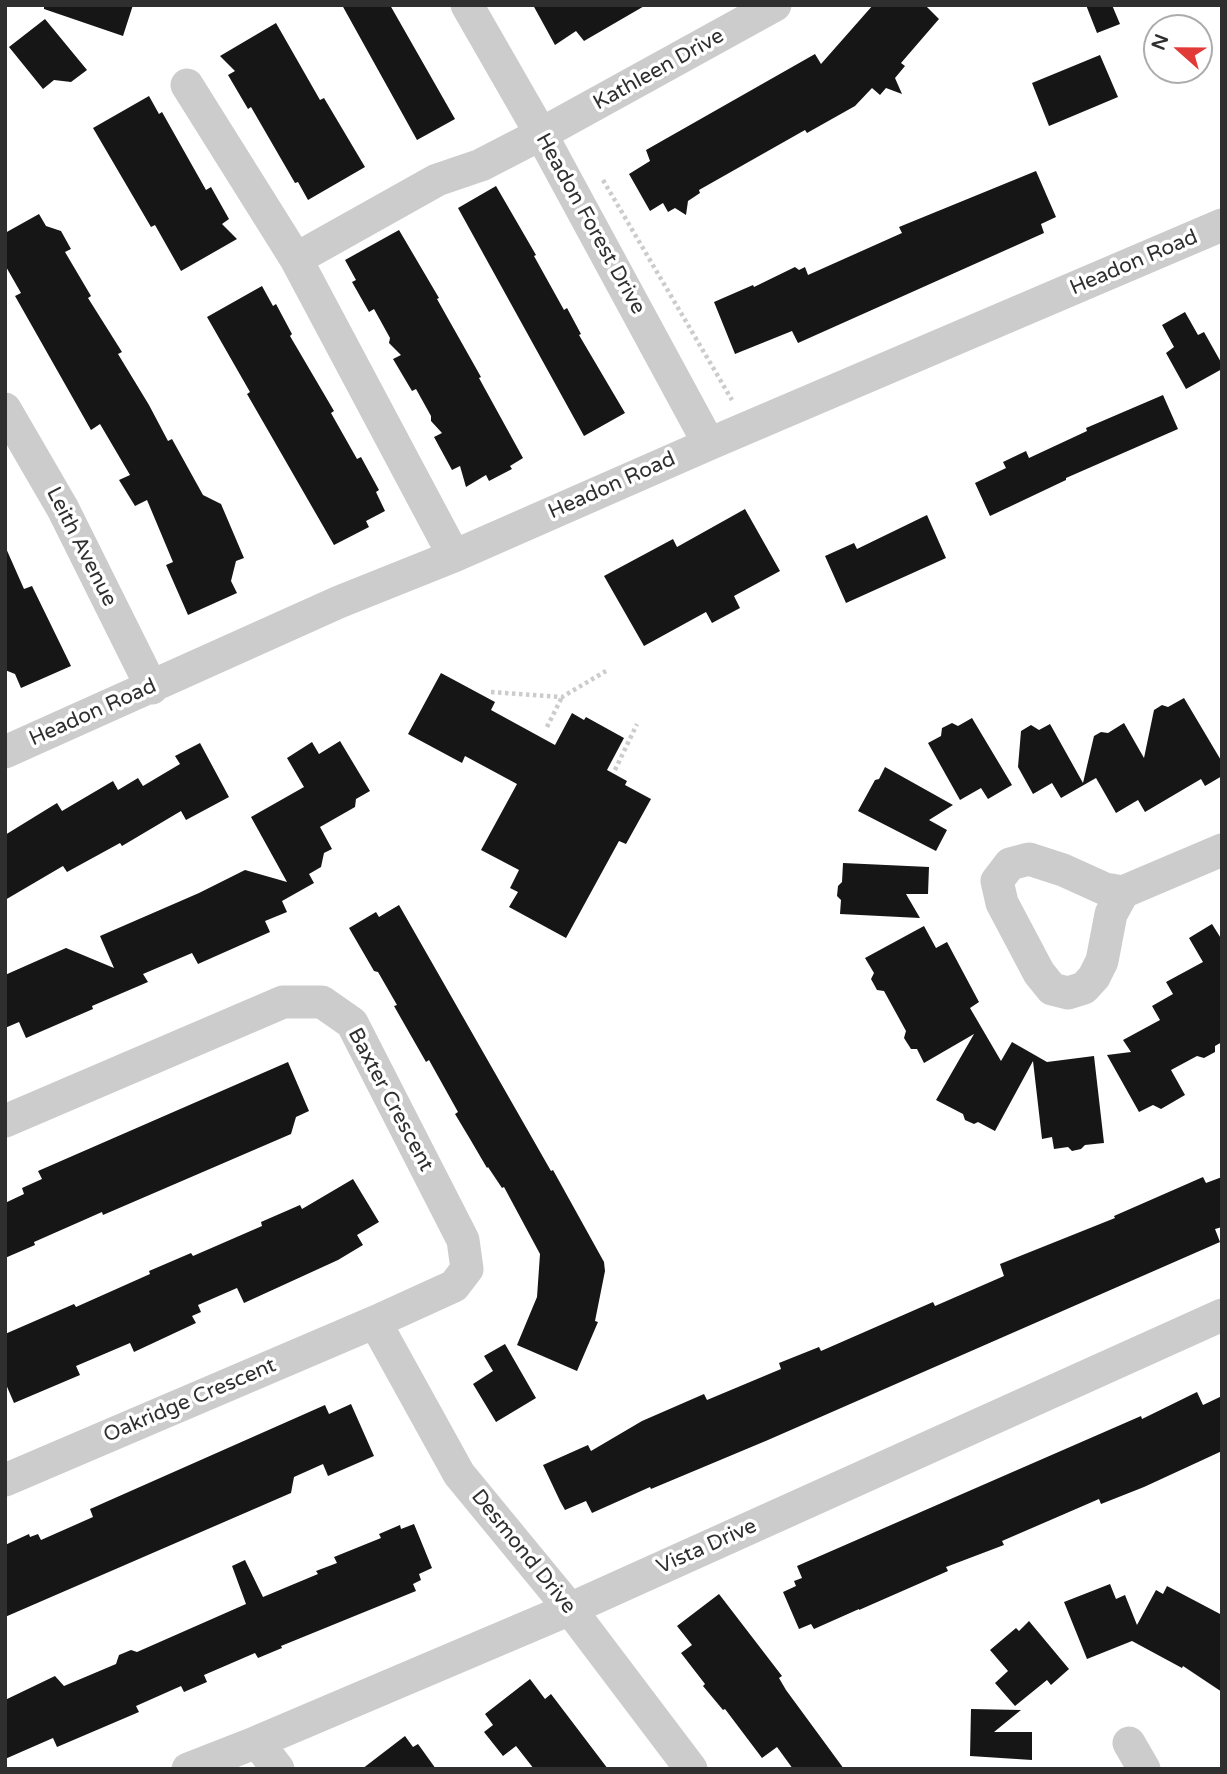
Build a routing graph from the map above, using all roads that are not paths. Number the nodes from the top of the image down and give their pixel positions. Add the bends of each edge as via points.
1 (467, 5) edge
2 (775, 5) edge
3 (187, 85) dead end
4 (541, 134) junction
5 (1219, 233) edge
6 (296, 259) junction
7 (5, 409) edge
8 (709, 443) junction
9 (454, 556) junction
10 (152, 688) junction
11 (5, 752) edge
12 (1222, 850) edge
13 (1123, 892) dead end
14 (5, 1121) edge
15 (1222, 1315) edge
16 (375, 1322) junction
17 (5, 1480) edge
18 (570, 1609) junction
19 (257, 1742) junction
20 (188, 1769) edge
21 (278, 1769) edge
22 (691, 1769) edge

1 - 4 street, Headon Forest Drive
2 - 4 street, Kathleen Drive
3 - 6 street
4 - 6 street, Kathleen Drive via 481,165 437,180
4 - 8 street, Headon Forest Drive
5 - 8 street, Headon Road
6 - 9 street
7 - 10 street, Leith Avenue via 63,509
8 - 9 street, Headon Road
9 - 10 street, Headon Road via 339,602
10 - 11 street, Headon Road
12 - 13 street
14 - 16 street, Baxter Crescent via 283,1002 322,1002 352,1023 463,1241 467,1269 454,1286
15 - 18 street, Vista Drive
16 - 17 street, Oakridge Crescent
16 - 18 street, Desmond Drive via 459,1474
18 - 19 street, Vista Drive
18 - 22 street, Desmond Drive
19 - 20 street, Vista Drive
19 - 21 street

